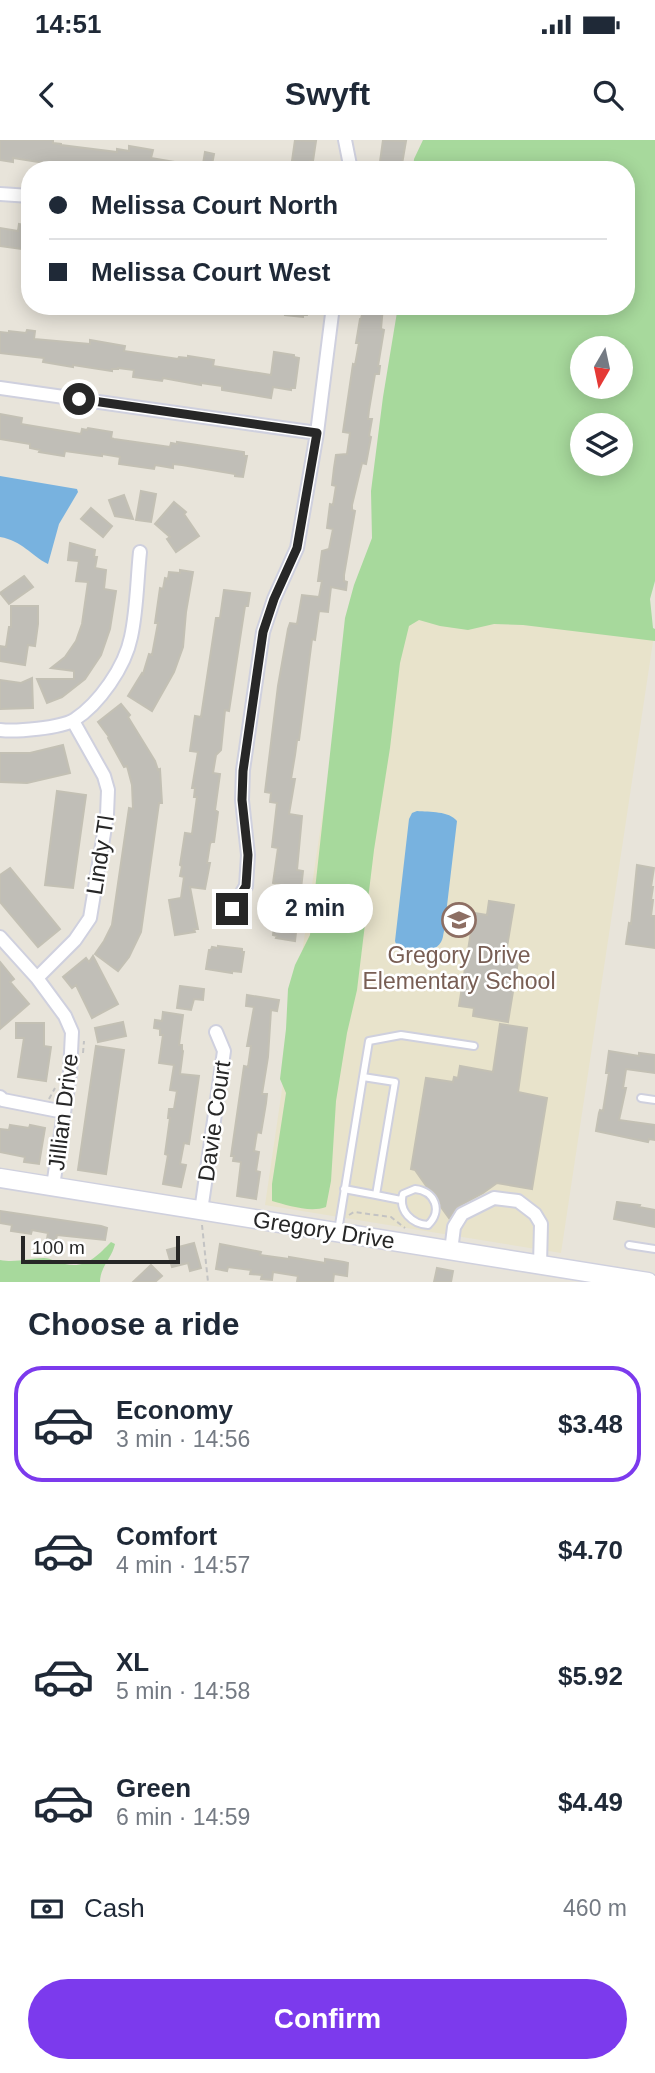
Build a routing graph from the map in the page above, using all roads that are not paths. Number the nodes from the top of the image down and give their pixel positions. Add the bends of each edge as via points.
1 (345, 140) edge
2 (349, 161) edge
3 (0, 194) edge
4 (21, 195) edge
5 (332, 315) edge
6 (0, 388) edge
7 (317, 433) junction
8 (140, 552) dead end
9 (73, 720) junction
10 (0, 730) edge
11 (232, 909) dead end
12 (0, 937) edge
13 (37, 978) junction
14 (216, 1032) dead end
15 (474, 1046) dead end
16 (363, 1077) junction
17 (0, 1097) edge
18 (641, 1098) dead end
19 (655, 1100) edge
20 (64, 1112) junction
21 (0, 1178) edge
22 (53, 1186) junction
23 (344, 1189) junction
24 (376, 1195) junction
25 (401, 1200) junction
26 (201, 1216) junction
27 (338, 1233) junction
28 (629, 1245) dead end
29 (655, 1249) edge
30 (451, 1251) junction
31 (540, 1265) junction
32 (648, 1282) edge

1 - 2 street
3 - 4 street
5 - 7 street
6 - 7 street
7 - 11 street via 297,548 263,632 243,771 246,886
8 - 9 street via 131,638 124,658 96,700
9 - 10 street via 42,728
9 - 13 street, Lindy Tl via 104,776 107,815 90,918
12 - 13 street, Jillian Drive
13 - 20 street, Jillian Drive via 72,1032
14 - 26 street, Davie Court via 224,1051
15 - 16 lane via 401,1035 369,1041
16 - 23 lane
16 - 24 lane via 395,1082
17 - 20 street
18 - 19 lane
20 - 22 street, Jillian Drive
21 - 22 street, Gregory Drive
22 - 26 street, Gregory Drive
23 - 24 lane
23 - 27 lane
24 - 25 lane
25 - 25 lane via 408,1191 427,1192 435,1202 433,1220 419,1224 406,1214
26 - 27 street, Gregory Drive
27 - 30 street, Gregory Drive
28 - 29 lane
30 - 31 street, Gregory Drive
30 - 31 street via 454,1227 462,1214 494,1198 518,1201 541,1224
31 - 32 street, Gregory Drive

